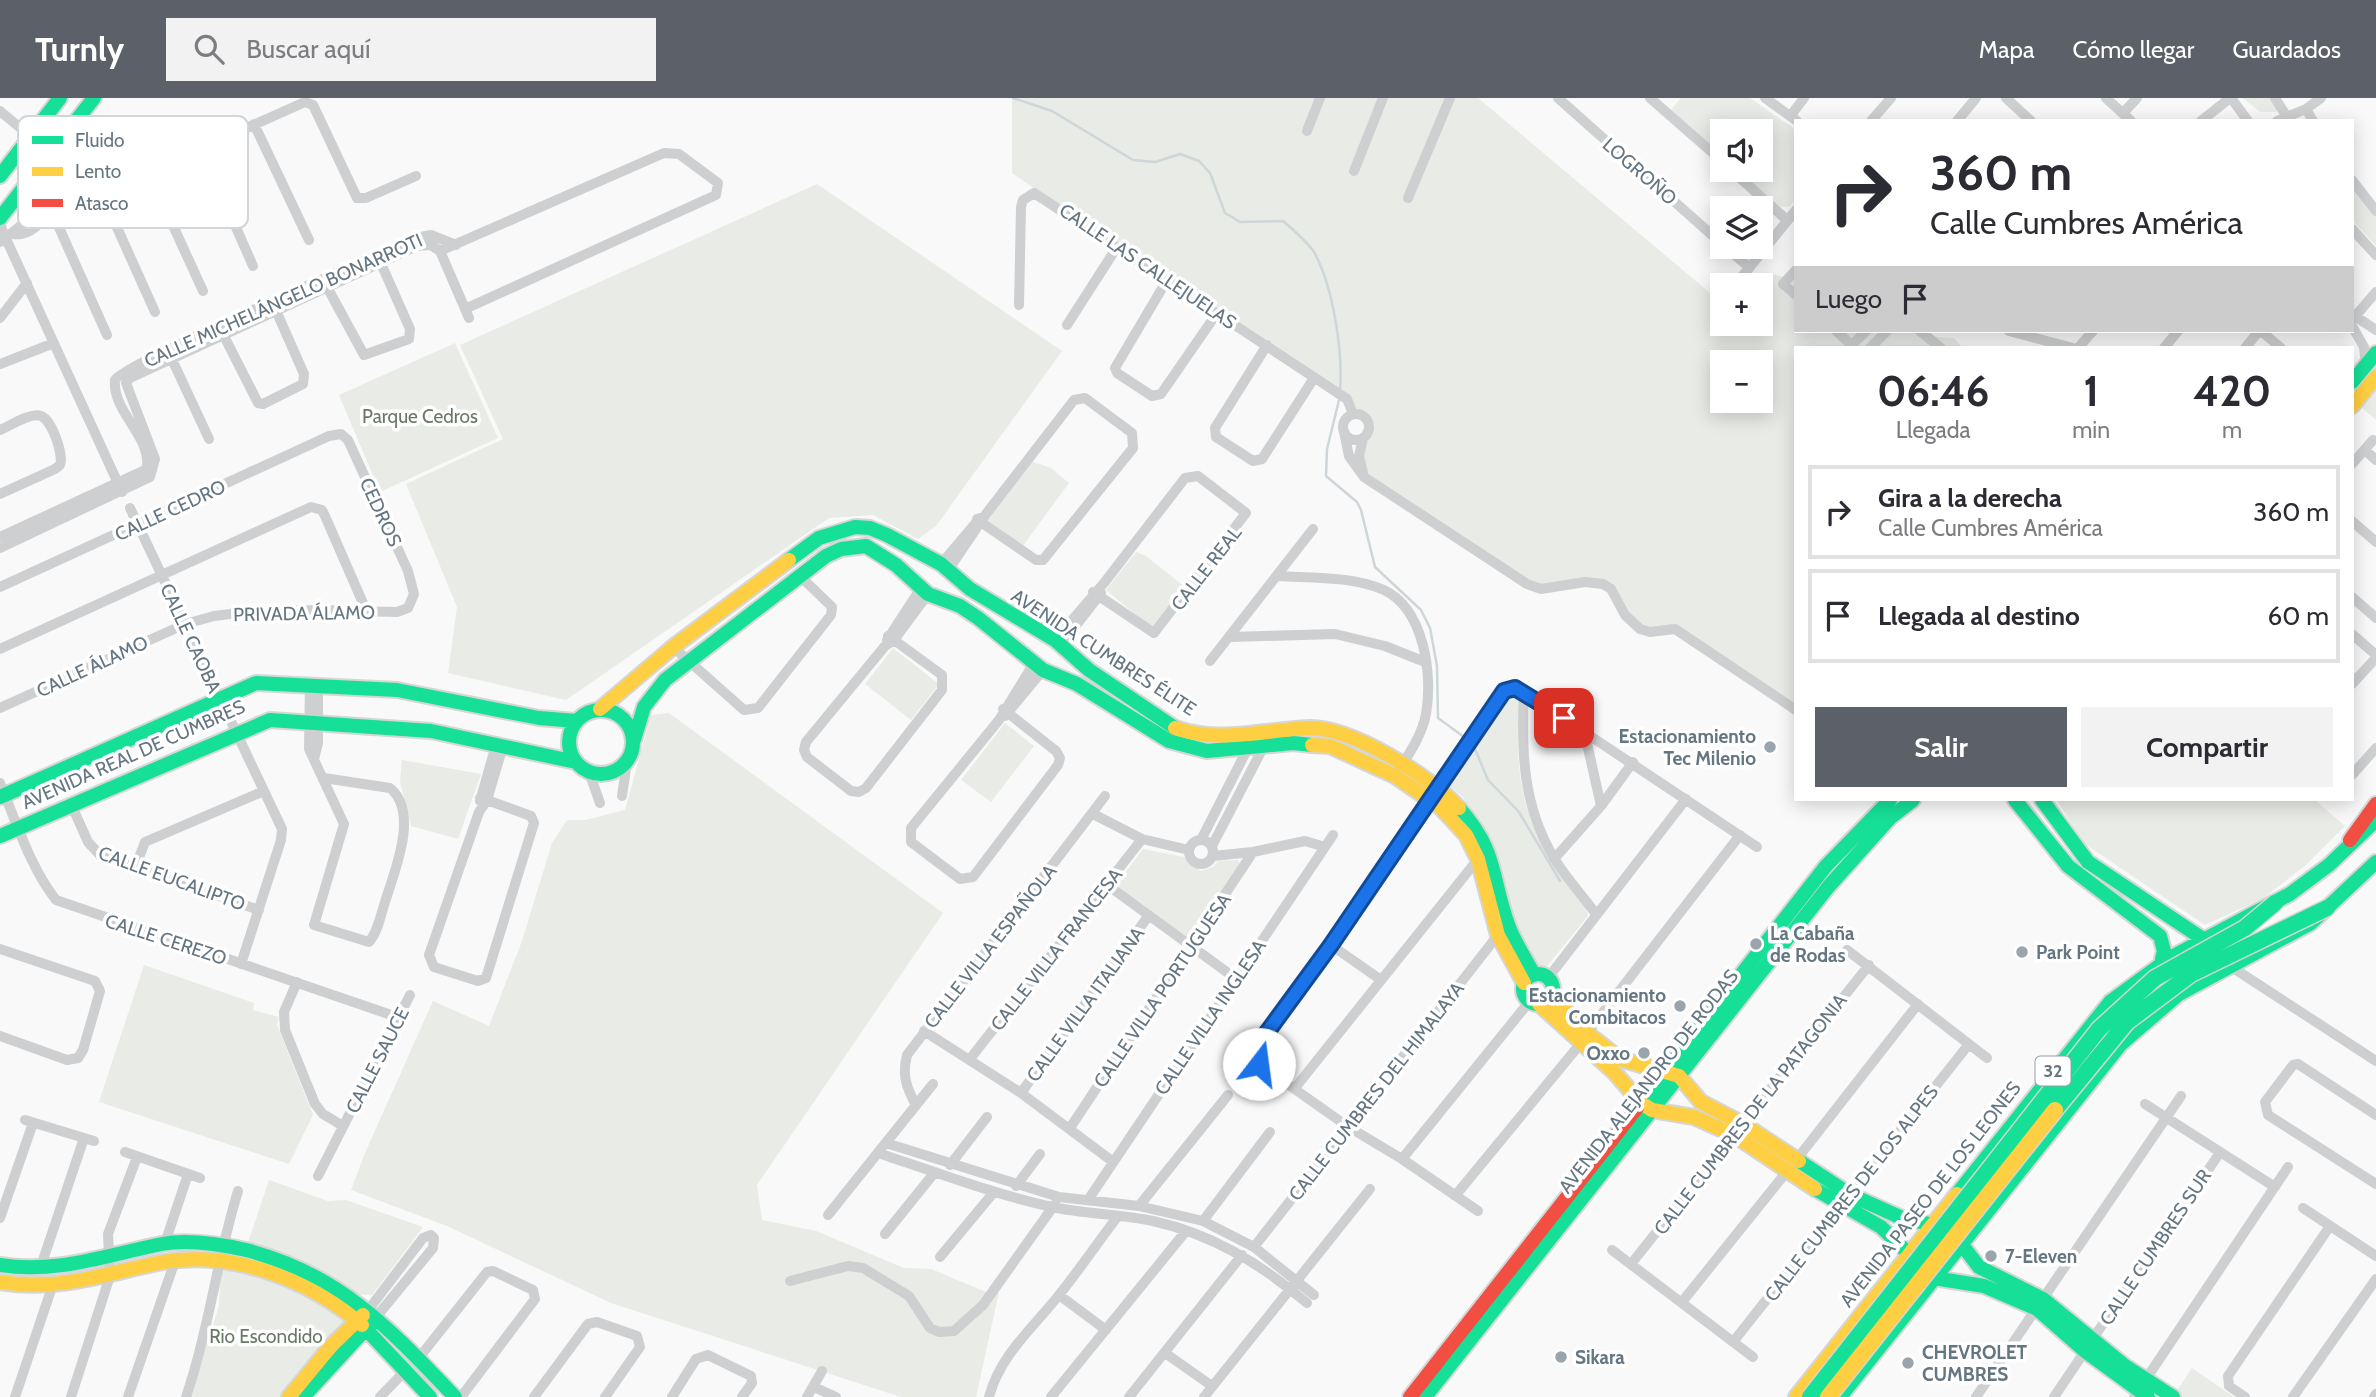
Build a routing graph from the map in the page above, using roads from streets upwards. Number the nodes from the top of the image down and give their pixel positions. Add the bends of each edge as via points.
1 (60, 98) edge
2 (94, 98) edge
3 (1320, 98) edge
4 (1383, 98) edge
5 (1450, 98) edge
6 (1558, 98) edge
7 (1650, 98) edge
8 (1765, 98) edge
9 (1804, 98) edge
10 (1891, 98) edge
11 (1976, 98) edge
12 (2006, 98) edge
13 (2106, 98) edge
14 (2137, 98) edge
15 (2231, 98) edge
16 (2275, 98) edge
17 (2321, 98) edge
18 (2306, 109) junction
19 (0, 111) edge
20 (46, 116) edge
21 (80, 116) edge
22 (2127, 117) edge
23 (1794, 118) edge
24 (1873, 119) edge
25 (1959, 119) edge
26 (2028, 119) edge
27 (2204, 119) edge
28 (2247, 119) edge
29 (2282, 119) edge
30 (2312, 119) edge
31 (254, 124) junction
32 (18, 126) edge
33 (248, 127) edge
34 (1307, 131) dead end
35 (1710, 150) edge
36 (18, 152) edge
37 (1354, 171) dead end
38 (0, 176) edge
39 (416, 176) dead end
40 (1744, 182) edge
41 (2354, 183) edge
42 (18, 195) edge
43 (1408, 198) dead end
44 (2376, 211) edge
45 (1794, 212) edge
46 (0, 218) edge
47 (1787, 220) junction
48 (54, 228) edge
49 (117, 228) edge
50 (174, 228) edge
51 (236, 228) edge
52 (2354, 231) edge
53 (1710, 233) edge
54 (6, 238) edge
55 (309, 240) dead end
56 (456, 245) junction
57 (1117, 247) junction
58 (440, 251) junction
59 (2376, 255) edge
60 (1740, 259) edge
61 (379, 260) junction
62 (253, 266) dead end
63 (1749, 267) junction
64 (1794, 272) edge
65 (1744, 273) edge
66 (1167, 280) junction
67 (27, 283) junction
68 (327, 288) junction
69 (203, 291) dead end
70 (2376, 292) edge
71 (1794, 293) edge
72 (1019, 305) dead end
73 (275, 307) junction
74 (155, 312) dead end
75 (1217, 313) junction
76 (0, 318) edge
77 (2354, 318) edge
78 (2354, 319) edge
79 (2354, 322) edge
80 (1067, 325) dead end
81 (2376, 330) edge
82 (1838, 333) edge
83 (1864, 333) edge
84 (1885, 333) edge
85 (1922, 333) edge
86 (2018, 333) edge
87 (2091, 333) edge
88 (2262, 333) edge
89 (107, 335) dead end
90 (224, 336) junction
91 (54, 343) junction
92 (1267, 345) junction
93 (1850, 346) edge
94 (1872, 346) edge
95 (1935, 346) edge
96 (2068, 346) edge
97 (2078, 346) edge
98 (2279, 346) edge
99 (2376, 353) edge
100 (170, 354) junction
101 (0, 364) edge
102 (2371, 372) edge
103 (1314, 377) junction
104 (114, 380) junction
105 (2354, 381) edge
106 (126, 383) junction
107 (2354, 402) edge
108 (1353, 414) junction
109 (0, 430) edge
110 (1344, 432) junction
111 (341, 434) joint
112 (1363, 438) junction
113 (209, 439) dead end
114 (2373, 440) dead end
115 (2365, 450) junction
116 (2376, 460) edge
117 (2354, 462) edge
118 (151, 468) junction
119 (1364, 477) junction
120 (117, 481) junction
121 (122, 492) junction
122 (0, 494) edge
123 (130, 508) dead end
124 (982, 519) junction
125 (2354, 523) edge
126 (138, 525) junction
127 (870, 528) junction
128 (1313, 529) dead end
129 (0, 537) edge
130 (2376, 542) edge
131 (866, 546) junction
132 (0, 548) edge
133 (944, 567) junction
134 (162, 576) junction
135 (800, 576) junction
136 (1278, 576) junction
137 (0, 587) edge
138 (925, 589) junction
139 (414, 594) joint
140 (1096, 594) junction
141 (2354, 599) edge
142 (366, 610) junction
143 (2376, 618) edge
144 (185, 624) junction
145 (2354, 636) edge
146 (1231, 637) junction
147 (889, 641) junction
148 (1058, 643) junction
149 (673, 648) junction
150 (0, 649) edge
151 (2376, 657) edge
152 (1210, 661) dead end
153 (1425, 662) junction
154 (688, 663) junction
155 (1040, 666) junction
156 (2354, 682) edge
157 (314, 684) junction
158 (1524, 692) junction
159 (219, 696) junction
160 (0, 708) edge
161 (600, 709) junction
162 (1794, 709) edge
163 (1006, 711) junction
164 (1139, 713) junction
165 (576, 720) junction
166 (314, 721) junction
167 (1584, 730) junction
168 (235, 732) junction
169 (634, 740) junction
170 (1258, 742) junction
171 (500, 746) junction
172 (2376, 748) edge
173 (627, 762) junction
174 (1633, 762) junction
175 (583, 767) junction
176 (1400, 769) junction
177 (2354, 773) edge
178 (324, 778) junction
179 (2, 791) edge
180 (264, 791) junction
181 (1433, 793) junction
182 (622, 796) dead end
183 (1105, 796) dead end
184 (1223, 798) junction
185 (483, 799) junction
186 (1686, 799) junction
187 (1889, 801) edge
188 (1912, 801) edge
189 (2016, 801) edge
190 (2043, 801) edge
191 (600, 803) dead end
192 (71, 804) junction
193 (2376, 804) edge
194 (1234, 805) junction
195 (1601, 806) junction
196 (1093, 814) junction
197 (2376, 820) edge
198 (18, 828) junction
199 (1333, 835) dead end
200 (1740, 835) junction
201 (0, 836) edge
202 (1142, 839) junction
203 (1201, 840) junction
204 (1325, 847) junction
205 (1757, 847) dead end
206 (1189, 850) junction
207 (1212, 851) junction
208 (1253, 852) junction
209 (2340, 855) junction
210 (1478, 859) junction
211 (1554, 859) junction
212 (2376, 862) edge
213 (1826, 866) junction
214 (135, 868) junction
215 (2098, 869) junction
216 (1106, 884) junction
217 (1829, 886) junction
218 (2111, 902) junction
219 (2146, 902) junction
220 (2275, 903) junction
221 (2327, 908) junction
222 (259, 910) junction
223 (1597, 914) junction
224 (1149, 915) junction
225 (2176, 923) junction
226 (1498, 935) junction
227 (2160, 936) junction
228 (2203, 939) junction
229 (1331, 945) junction
230 (1192, 946) junction
231 (0, 949) edge
232 (1847, 950) dead end
233 (2162, 959) junction
234 (241, 964) junction
235 (1869, 965) junction
236 (2230, 966) junction
237 (1235, 978) junction
238 (1535, 978) junction
239 (1381, 980) junction
240 (297, 982) junction
241 (410, 995) dead end
242 (1540, 1001) junction
243 (1918, 1004) junction
244 (400, 1018) junction
245 (924, 1031) junction
246 (0, 1036) edge
247 (1584, 1038) junction
248 (1969, 1044) junction
249 (1987, 1058) dead end
250 (970, 1059) junction
251 (2376, 1061) edge
252 (1672, 1073) junction
253 (933, 1084) dead end
254 (1295, 1088) junction
255 (1021, 1093) junction
256 (1228, 1095) dead end
257 (2181, 1096) dead end
258 (2146, 1104) dead end
259 (916, 1105) junction
260 (1646, 1107) junction
261 (2376, 1115) edge
262 (987, 1117) dead end
263 (2167, 1118) junction
264 (343, 1126) junction
265 (1347, 1126) junction
266 (1070, 1128) junction
267 (1738, 1129) junction
268 (1270, 1132) dead end
269 (886, 1143) junction
270 (125, 1152) dead end
271 (878, 1153) junction
272 (1040, 1154) dead end
273 (2219, 1154) junction
274 (137, 1157) junction
275 (1402, 1159) junction
276 (1112, 1161) junction
277 (1792, 1164) junction
278 (950, 1165) junction
279 (2288, 1167) dead end
280 (935, 1172) junction
281 (187, 1174) junction
282 (318, 1176) dead end
283 (200, 1178) dead end
284 (2376, 1184) edge
285 (1016, 1186) junction
286 (2275, 1187) junction
287 (1370, 1189) dead end
288 (238, 1191) dead end
289 (1959, 1191) junction
290 (994, 1192) junction
291 (1455, 1196) junction
292 (1088, 1200) junction
293 (1846, 1201) junction
294 (1056, 1202) junction
295 (1139, 1206) junction
296 (2304, 1209) dead end
297 (1478, 1211) dead end
298 (828, 1215) dead end
299 (1118, 1216) junction
300 (1981, 1217) junction
301 (0, 1218) edge
302 (1203, 1221) junction
303 (1933, 1223) junction
304 (2330, 1226) junction
305 (1186, 1231) junction
306 (885, 1234) dead end
307 (165, 1243) junction
308 (1960, 1244) junction
309 (1254, 1247) junction
310 (1612, 1250) dead end
311 (220, 1253) junction
312 (1242, 1255) junction
313 (1908, 1255) junction
314 (2376, 1256) edge
315 (940, 1257) dead end
316 (108, 1258) junction
317 (175, 1261) junction
318 (1631, 1264) junction
319 (0, 1265) edge
320 (40, 1269) junction
321 (110, 1276) junction
322 (1934, 1278) junction
323 (1888, 1279) junction
324 (2376, 1279) edge
325 (790, 1281) dead end
326 (0, 1282) edge
327 (1294, 1285) junction
328 (52, 1287) junction
329 (1059, 1295) junction
330 (1311, 1299) dead end
331 (1682, 1302) junction
332 (2040, 1304) junction
333 (1912, 1306) junction
334 (368, 1318) junction
335 (1106, 1330) junction
336 (1733, 1342) junction
337 (2088, 1346) junction
338 (1165, 1353) junction
339 (1753, 1357) dead end
340 (412, 1365) junction
341 (822, 1371) dead end
342 (1212, 1386) junction
343 (814, 1387) junction
344 (2142, 1391) edge
345 (15, 1397) edge
346 (71, 1397) edge
347 (128, 1397) edge
348 (186, 1397) edge
349 (289, 1397) edge
350 (303, 1397) edge
351 (380, 1397) edge
352 (430, 1397) edge
353 (455, 1397) edge
354 (461, 1397) edge
355 (534, 1397) edge
356 (605, 1397) edge
357 (672, 1397) edge
358 (742, 1397) edge
359 (807, 1397) edge
360 (836, 1397) edge
361 (989, 1397) edge
362 (1051, 1397) edge
363 (1129, 1397) edge
364 (1203, 1397) edge
365 (1410, 1397) edge
366 (1426, 1397) edge
367 (1796, 1397) edge
368 (1810, 1397) edge
369 (1828, 1397) edge
370 (1840, 1397) edge
371 (1976, 1397) edge
372 (2054, 1397) edge
373 (2173, 1397) edge
374 (2245, 1397) edge
375 (2292, 1397) edge

1 - 20 street
2 - 21 street
3 - 34 street
4 - 37 street
5 - 43 street
6 - 53 street, LOGROÑO
7 - 35 street
8 - 23 street
9 - 23 street
10 - 24 street
11 - 25 street
12 - 26 street
13 - 22 street
14 - 22 street
15 - 27 street
15 - 28 street
16 - 29 street
17 - 18 street
18 - 29 street
18 - 30 street
19 - 32 street
31 - 33 street
31 - 39 street via 309,103 357,198
31 - 55 street
36 - 38 street
40 - 47 street
41 - 44 street
42 - 46 street
45 - 47 street
46 - 54 street
47 - 63 street
48 - 89 street
49 - 74 street
50 - 69 street
51 - 62 street
52 - 59 street
54 - 67 street
56 - 58 street
56 - 58 street via 664,153 679,154 718,183 716,195 467,314
56 - 61 street, CALLE MICHELÁNGELO BONARROTI via 423,235
57 - 66 street, CALLE LAS CALLEJUELAS
57 - 72 street, CALLE LAS CALLEJUELAS via 1041,195 1029,194 1021,207
57 - 80 street
58 - 61 street, CALLE MICHELÁNGELO BONARROTI via 431,245 417,246
60 - 63 street, LOGROÑO
61 - 68 street, CALLE MICHELÁNGELO BONARROTI
61 - 68 street via 410,329 409,339 364,355
61 - 73 street, CALLE MICHELÁNGELO BONARROTI
63 - 65 street
64 - 71 street via 1783,284
66 - 75 street, CALLE LAS CALLEJUELAS
66 - 75 street via 1116,373 1157,396 1161,394
67 - 76 street
67 - 91 street
68 - 73 street, CALLE MICHELÁNGELO BONARROTI
70 - 77 street
73 - 90 street, CALLE MICHELÁNGELO BONARROTI
73 - 90 street via 305,378 303,384 258,403
73 - 100 street, CALLE MICHELÁNGELO BONARROTI
75 - 92 street, CALLE LAS CALLEJUELAS
78 - 81 street
79 - 102 street
82 - 93 street
83 - 93 street
84 - 94 street
85 - 95 street
86 - 96 street
87 - 97 street
88 - 98 street
90 - 100 street, CALLE MICHELÁNGELO BONARROTI
91 - 101 street
91 - 120 street
92 - 103 street, CALLE LAS CALLEJUELAS
92 - 103 street via 1214,433 1216,437 1253,461 1262,459
99 - 102 street
100 - 104 street, CALLE MICHELÁNGELO BONARROTI via 124,370
100 - 106 street, CALLE MICHELÁNGELO BONARROTI
100 - 113 street
102 - 105 street
102 - 107 street
103 - 108 street, CALLE LAS CALLEJUELAS via 1347,400
104 - 106 street
104 - 118 street
106 - 118 street via 153,452
108 - 110 street via 1345,419
108 - 112 street via 1364,416 1369,423
109 - 122 street via 41,416 63,454 60,465
110 - 112 street via 1350,439
110 - 119 street via 1349,456
111 - 126 street, CALLE CEDRO
111 - 139 street, CEDROS via 348,440 403,559
112 - 119 street via 1359,456
114 - 115 street
115 - 116 street
115 - 117 street
118 - 120 street
118 - 121 street via 150,477
119 - 162 street via 1527,584 1550,589 1585,582 1604,584 1640,629 1675,629
120 - 121 street
120 - 129 street
121 - 132 street
123 - 126 street, CALLE CAOBA
124 - 124 street via 1037,560 1048,557 1133,448 1132,433 1085,398 1074,400
124 - 133 street
125 - 130 street
126 - 134 street, CALLE CAOBA
126 - 137 street, CALLE CEDRO
127 - 131 street
127 - 133 street, AVENIDA CUMBRES ÉLITE
127 - 149 street via 846,529 819,538
128 - 136 street
131 - 135 street via 841,549
131 - 138 street, AVENIDA CUMBRES ÉLITE
133 - 138 street via 920,565
133 - 138 street via 953,588
133 - 148 street, AVENIDA CUMBRES ÉLITE via 992,604
134 - 142 street via 311,507 325,516
134 - 144 street, CALLE CAOBA
134 - 150 street
135 - 154 street
135 - 154 street via 829,601 831,615 758,708 744,710
136 - 146 street
136 - 153 street via 1363,584 1384,591 1402,603 1416,624
138 - 147 street
138 - 155 street, AVENIDA CUMBRES ÉLITE via 960,606
139 - 142 street, PRIVADA ÁLAMO via 403,611
140 - 140 street, CALLE REAL via 1185,478 1198,476 1247,513 1154,633
140 - 148 street, CALLE REAL
141 - 143 street
142 - 144 street, PRIVADA ÁLAMO via 246,612
144 - 159 street, CALLE CAOBA
144 - 160 street, CALLE ÁLAMO
145 - 151 street
146 - 152 street
146 - 153 street via 1335,634
147 - 147 street via 806,742 807,757 851,791 866,788 943,690 942,676
148 - 155 street via 1033,642
148 - 155 street via 1066,666
148 - 164 street, AVENIDA CUMBRES ÉLITE
149 - 154 street
149 - 161 street
151 - 156 street
153 - 176 street via 1426,715
154 - 169 street via 647,700
155 - 163 street
155 - 164 street, AVENIDA CUMBRES ÉLITE
157 - 159 street, AVENIDA REAL DE CUMBRES via 256,683
157 - 165 street, AVENIDA REAL DE CUMBRES via 410,692 539,718
157 - 166 street
158 - 167 street
158 - 181 street via 1509,688
158 - 211 street via 1524,773
159 - 168 street, CALLE CAOBA
159 - 179 street, AVENIDA REAL DE CUMBRES
161 - 165 street
161 - 169 street via 624,717
163 - 163 street via 1060,758 973,877 960,879 911,842 909,835
164 - 170 street, AVENIDA CUMBRES ÉLITE via 1191,733
165 - 175 street via 569,741
166 - 168 street, AVENIDA REAL DE CUMBRES via 260,721
166 - 171 street, AVENIDA REAL DE CUMBRES via 431,731
166 - 178 street via 309,749
167 - 174 street
167 - 195 street
168 - 180 street, CALLE CAOBA
168 - 192 street, AVENIDA REAL DE CUMBRES
169 - 173 street
170 - 176 street, AVENIDA CUMBRES ÉLITE via 1311,728 1331,731
170 - 184 street
170 - 194 street
171 - 175 street, AVENIDA REAL DE CUMBRES
171 - 185 street
172 - 177 street
173 - 175 street via 610,773
173 - 182 street
174 - 186 street
174 - 195 street
175 - 191 street
176 - 181 street, AVENIDA CUMBRES ÉLITE
178 - 178 street via 344,833 314,925 369,942 402,848 402,812 390,788
179 - 198 street, CALLE CEREZO
180 - 214 street via 145,842
180 - 222 street, CALLE CAOBA via 279,821 281,840
181 - 210 street, AVENIDA CUMBRES ÉLITE
181 - 229 street
181 - 238 street, AVENIDA CUMBRES ÉLITE via 1466,814 1478,829 1490,852 1509,927
183 - 196 street, CALLE VILLA ESPAÑOLA
184 - 194 street
184 - 203 street
185 - 185 street via 531,816 534,822 486,978 478,981 434,967 429,955
186 - 200 street
186 - 223 street
187 - 213 street, AVENIDA ALEJANDRO DE RODAS
188 - 217 street, AVENIDA ALEJANDRO DE RODAS via 1889,818
189 - 218 street via 2068,866
190 - 215 street via 2069,840
192 - 198 street, AVENIDA REAL DE CUMBRES
192 - 214 street, CALLE EUCALIPTO via 93,850
193 - 209 street, AVENIDA PASEO DE LOS LEONES
194 - 207 street
195 - 211 street
196 - 202 street
196 - 245 street, CALLE VILLA ESPAÑOLA
197 - 209 street, AVENIDA PASEO DE LOS LEONES / 32
198 - 201 street, AVENIDA REAL DE CUMBRES
198 - 234 street, CALLE CEREZO via 56,900
199 - 204 street, CALLE VILLA INGLESA
200 - 205 street
200 - 247 street
202 - 206 street
202 - 216 street, CALLE VILLA FRANCESA
203 - 206 street
203 - 207 street
204 - 208 street via 1305,841
204 - 237 street, CALLE VILLA INGLESA
206 - 207 street via 1200,864 1208,862
207 - 208 street
208 - 230 street, CALLE VILLA PORTUGUESA
209 - 220 street, AVENIDA PASEO DE LOS LEONES / 32
210 - 226 street, AVENIDA CUMBRES ÉLITE
210 - 239 street
211 - 223 street
212 - 221 street, 32
213 - 217 street
213 - 252 street, AVENIDA ALEJANDRO DE RODAS
214 - 222 street, CALLE EUCALIPTO
215 - 218 street via 2116,888
215 - 219 street
216 - 224 street
216 - 250 street, CALLE VILLA FRANCESA
217 - 252 street, AVENIDA ALEJANDRO DE RODAS
218 - 219 street via 2125,898
218 - 227 street
219 - 225 street
220 - 228 street, AVENIDA PASEO DE LOS LEONES / 32
220 - 368 street, bridge via 2245,928 2155,978 2099,1029
221 - 236 street, 32 via 2289,937
221 - 369 street, bridge via 2191,974 2127,1022
222 - 234 street, CALLE CAOBA
223 - 238 street
224 - 230 street
224 - 255 street, CALLE VILLA ITALIANA
225 - 227 street via 2177,936
225 - 228 street
226 - 238 street, AVENIDA CUMBRES ÉLITE
226 - 265 street, CALLE CUMBRES DEL HIMALAYA
227 - 233 street
228 - 233 street, AVENIDA PASEO DE LOS LEONES / 32
229 - 239 street
229 - 254 street via 1257,1046 1259,1064
230 - 237 street
230 - 266 street, CALLE VILLA PORTUGUESA
231 - 246 street via 95,981 100,991 78,1058 67,1060
232 - 235 street
233 - 289 street, AVENIDA PASEO DE LOS LEONES / 32 via 2110,1002
234 - 240 street, CALLE CEREZO
235 - 243 street
235 - 267 street, CALLE CUMBRES DE LA PATAGONIA
236 - 251 street
236 - 300 street, 32 via 2179,994 2121,1044
237 - 276 street, CALLE VILLA INGLESA
238 - 242 street via 1524,995
238 - 242 street via 1553,986
239 - 254 street
240 - 244 street, CALLE CEREZO
240 - 264 street via 284,1012 285,1030 315,1104
241 - 244 street, CALLE SAUCE
242 - 247 street
242 - 275 street
243 - 248 street
243 - 277 street
244 - 264 street, CALLE SAUCE
245 - 250 street
245 - 259 street, CALLE VILLA ESPAÑOLA via 906,1055 904,1069
247 - 252 street via 1620,1059
247 - 260 street
247 - 291 street
248 - 249 street
248 - 293 street, CALLE CUMBRES DE LOS ALPES
250 - 255 street
252 - 260 street, AVENIDA ALEJANDRO DE RODAS
252 - 267 street
253 - 259 street
254 - 265 street
255 - 266 street
256 - 295 street
257 - 263 street
258 - 263 street
259 - 269 street
260 - 267 street
260 - 365 street, AVENIDA ALEJANDRO DE RODAS
260 - 366 street, AVENIDA ALEJANDRO DE RODAS
261 - 284 street via 2295,1064 2264,1106 2268,1115
262 - 278 street
263 - 273 street
263 - 332 street
264 - 282 street, CALLE SAUCE
265 - 275 street
265 - 309 street, CALLE CUMBRES DEL HIMALAYA
266 - 276 street
267 - 277 street
267 - 318 street, CALLE CUMBRES DE LA PATAGONIA
268 - 302 street
269 - 271 street
269 - 278 street
270 - 274 street
271 - 280 street
271 - 298 street
272 - 285 street
273 - 286 street
273 - 337 street, CALLE CUMBRES SUR
274 - 281 street
274 - 316 street via 108,1234
275 - 291 street
276 - 292 street, CALLE VILLA INGLESA
277 - 293 street
277 - 331 street
278 - 285 street
279 - 286 street
280 - 290 street
280 - 306 street
281 - 283 street
281 - 307 street
285 - 294 street
286 - 344 street
287 - 327 street
288 - 311 street
289 - 300 street via 1963,1208 1973,1217
289 - 303 street, AVENIDA PASEO DE LOS LEONES / 32
290 - 294 street
290 - 315 street
291 - 297 street
292 - 294 street
292 - 295 street
293 - 303 street
293 - 313 street
293 - 336 street, CALLE CUMBRES DE LOS ALPES
294 - 299 street
294 - 325 street via 972,1317 946,1333 930,1328 900,1288 863,1268 848,1266
295 - 302 street
296 - 304 street
299 - 305 street
299 - 329 street
300 - 308 street, 32
301 - 320 street via 29,1121 89,1140
302 - 309 street
303 - 308 street
303 - 313 street, AVENIDA PASEO DE LOS LEONES / 32
304 - 314 street
304 - 374 street via 2231,1370 2227,1380 2231,1388
305 - 312 street
305 - 335 street
307 - 311 street
307 - 316 street
308 - 322 street, 32
308 - 332 street via 1979,1267
309 - 327 street
310 - 318 street
311 - 317 street
311 - 334 street via 254,1252 326,1278
311 - 348 street via 206,1332
312 - 327 street
312 - 338 street
313 - 322 street
313 - 323 street, AVENIDA PASEO DE LOS LEONES / 32
316 - 320 street
316 - 321 street
317 - 321 street
317 - 347 street
318 - 331 street
319 - 320 street
321 - 328 street
321 - 346 street
322 - 332 street via 1984,1286
322 - 333 street, 32
323 - 333 street via 1897,1279 1910,1289
323 - 367 street, AVENIDA PASEO DE LOS LEONES / 32
324 - 375 street
326 - 328 street
327 - 330 street
327 - 342 street
328 - 345 street
329 - 335 street
329 - 361 street via 1004,1361
331 - 336 street
332 - 337 street
332 - 371 street
333 - 370 street, 32
334 - 334 street via 433,1248 435,1238 423,1238
334 - 340 street
334 - 349 street via 331,1346
334 - 350 street
335 - 362 street
336 - 339 street
337 - 344 street
337 - 372 street, CALLE CUMBRES SUR
338 - 342 street
338 - 363 street
340 - 351 street
340 - 352 street
340 - 353 street
340 - 354 street via 487,1272 533,1290 535,1299
341 - 343 street
342 - 364 street
343 - 359 street
343 - 360 street
344 - 373 street
355 - 356 street via 592,1322 639,1340 639,1347
357 - 358 street via 701,1355 751,1376 752,1384

